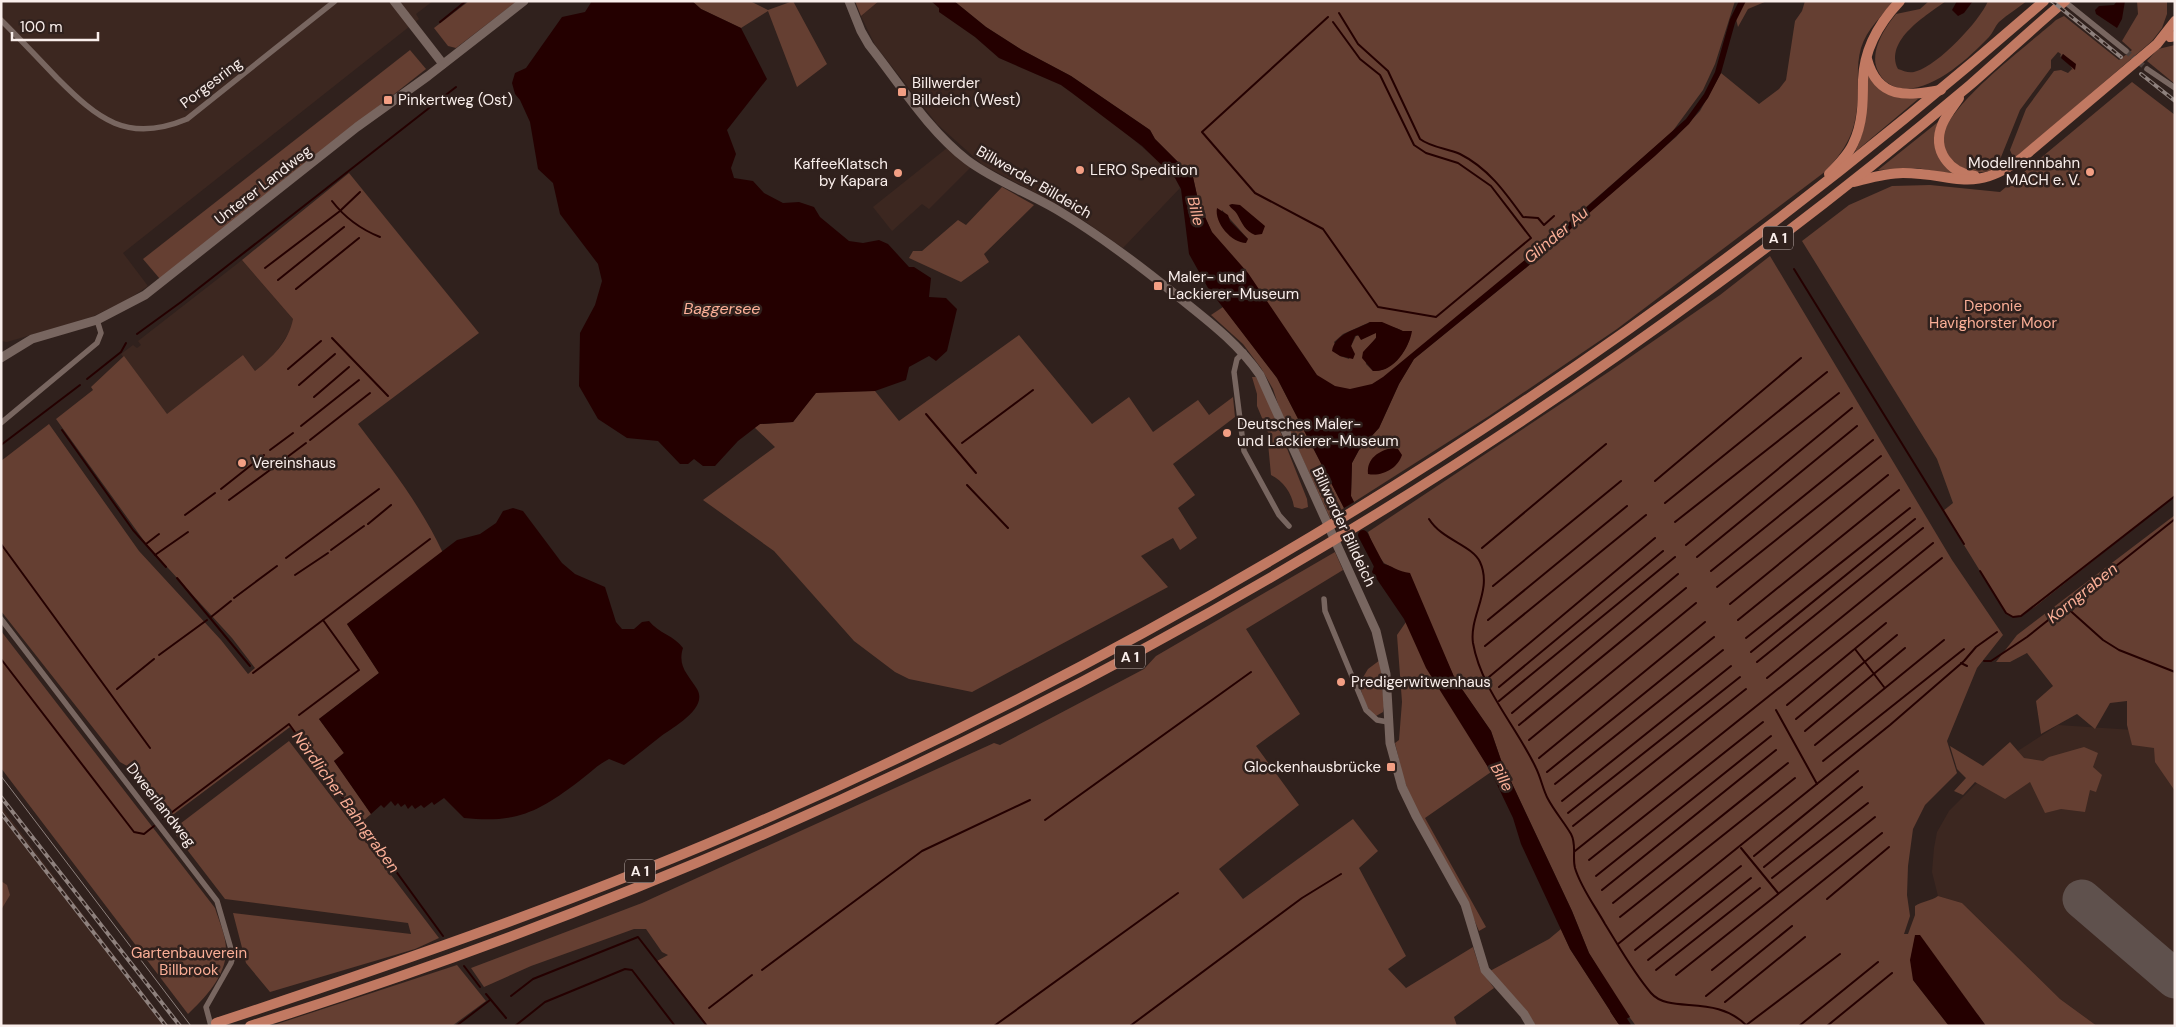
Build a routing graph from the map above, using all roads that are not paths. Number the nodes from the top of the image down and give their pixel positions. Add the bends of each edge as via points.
1 (335, 1) edge
2 (394, 1) edge
3 (524, 1) edge
4 (849, 1) edge
5 (1900, 1) edge
6 (2044, 1) edge
7 (2065, 1) edge
8 (1, 20) edge
9 (2175, 21) edge
10 (2173, 35) edge
11 (2157, 44) junction
12 (2126, 51) tunnel mouth
13 (1866, 55) junction
14 (444, 64) junction
15 (2147, 69) tunnel mouth
16 (2175, 88) edge
17 (1964, 89) junction
18 (1942, 90) junction
19 (1983, 177) junction
20 (1850, 182) junction
21 (1821, 188) junction
22 (97, 320) junction
23 (1244, 352) junction
24 (1, 357) edge
25 (1, 423) edge
26 (1289, 526) dead end
27 (1324, 599) dead end
28 (1, 619) edge
29 (1388, 722) junction
30 (213, 1024) edge
31 (250, 1026) edge
32 (1531, 1026) edge

1 - 8 street, Porgesring via 187,118 147,129 130,128 100,117 83,104
2 - 14 street
3 - 14 street, Unterer Landweg
4 - 23 street, Billwerder Billdeich via 869,45 952,147 985,171 1058,210 1117,249
5 - 13 highway via 1878,27
6 - 18 highway, A 1
7 - 12 street
7 - 17 highway, A 1
9 - 11 highway
10 - 11 highway
11 - 19 highway via 2022,158 2003,171
13 - 18 highway via 1878,82 1889,90 1905,95
13 - 21 highway via 1858,130 1853,144
14 - 22 street, Unterer Landweg via 357,127 145,295
15 - 16 street
17 - 19 highway via 1942,124 1940,147 1948,163 1958,171
17 - 20 highway, A 1
18 - 21 highway, A 1
19 - 20 highway via 1961,181 1902,173
20 - 31 highway, A 1 via 1706,292 1461,462 1331,544 1078,684 909,769 664,877 399,977
21 - 30 highway, A 1 via 1629,330 1461,445 1239,581 1122,646 911,752 767,819 476,935
22 - 24 street, Unterer Landweg via 32,338
22 - 25 street via 101,333 97,343
23 - 26 street via 1237,359 1234,372 1244,451 1279,515
23 - 29 street, Billwerder Billdeich via 1270,394 1378,636 1387,681
27 - 29 street via 1325,611 1366,710 1376,720
28 - 30 street, Dweerlandweg via 217,901 231,945 232,959 206,1007
29 - 32 street, Billwerder Billdeich via 1397,773 1416,816 1465,904 1485,970

